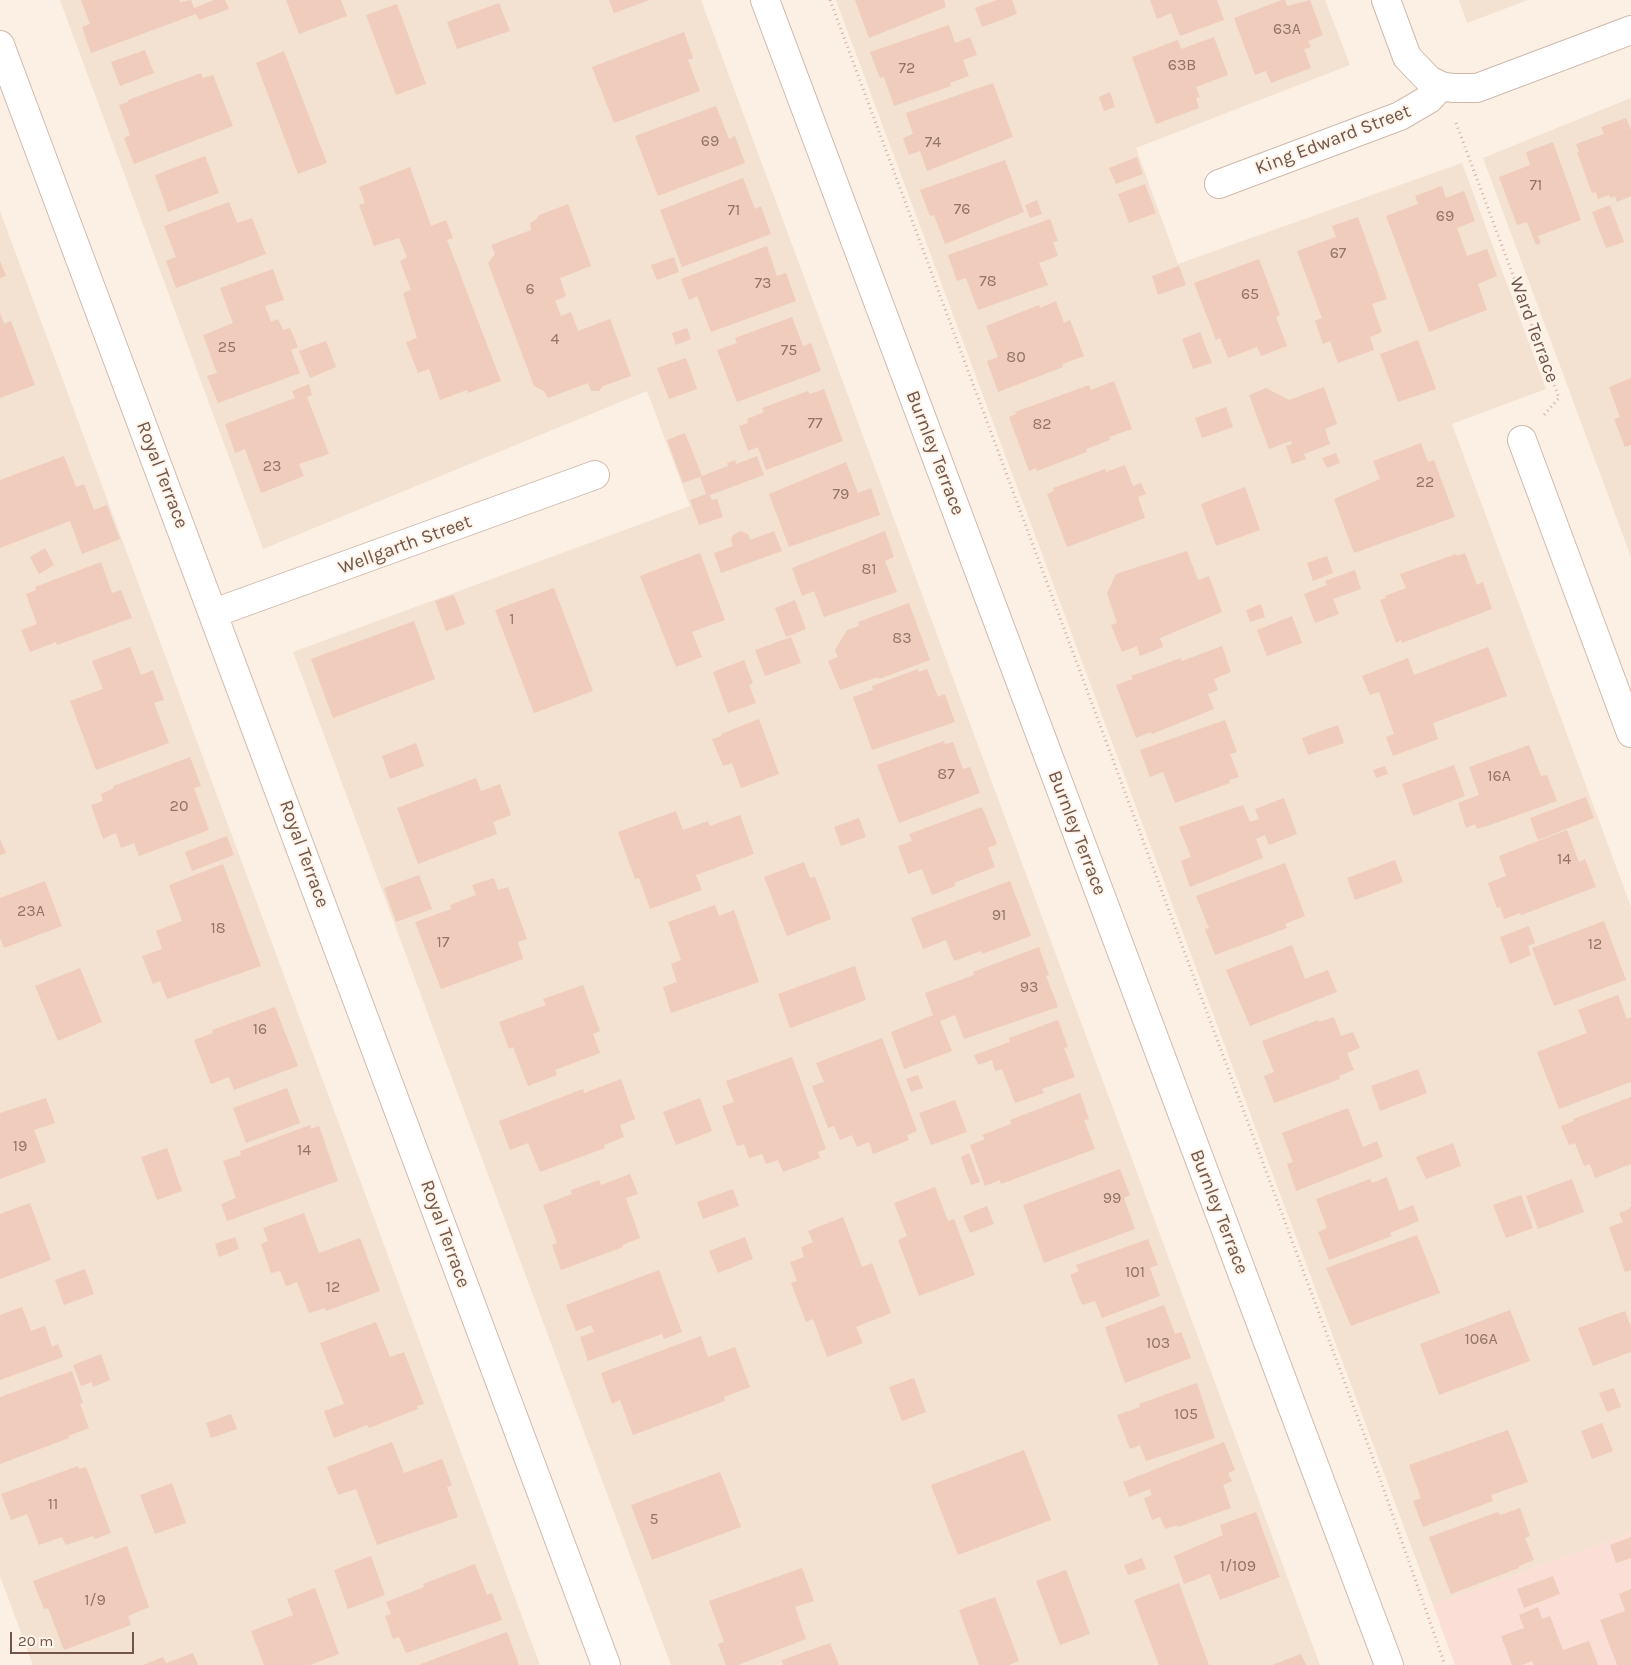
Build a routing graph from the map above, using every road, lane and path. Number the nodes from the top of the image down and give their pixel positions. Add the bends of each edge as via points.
1 (765, 0) edge
2 (830, 0) edge
3 (1386, 0) edge
4 (1631, 30) edge
5 (0, 44) edge
6 (1441, 86) junction
7 (1219, 184) dead end
8 (1522, 440) joint
9 (595, 475) dead end
10 (214, 613) junction
11 (1631, 733) edge
12 (606, 1665) edge
13 (1389, 1665) edge
14 (1445, 1665) edge

1 - 13 street, Burnley Terrace
2 - 14 path via 1367,1444
3 - 6 street via 1407,57 1429,80
4 - 6 street via 1477,88
5 - 10 street, Royal Terrace
6 - 7 street, King Edward Street via 1429,99 1400,116
6 - 8 path, Ward Terrace via 1559,398
8 - 11 street
9 - 10 street, Wellgarth Street
10 - 12 street, Royal Terrace

